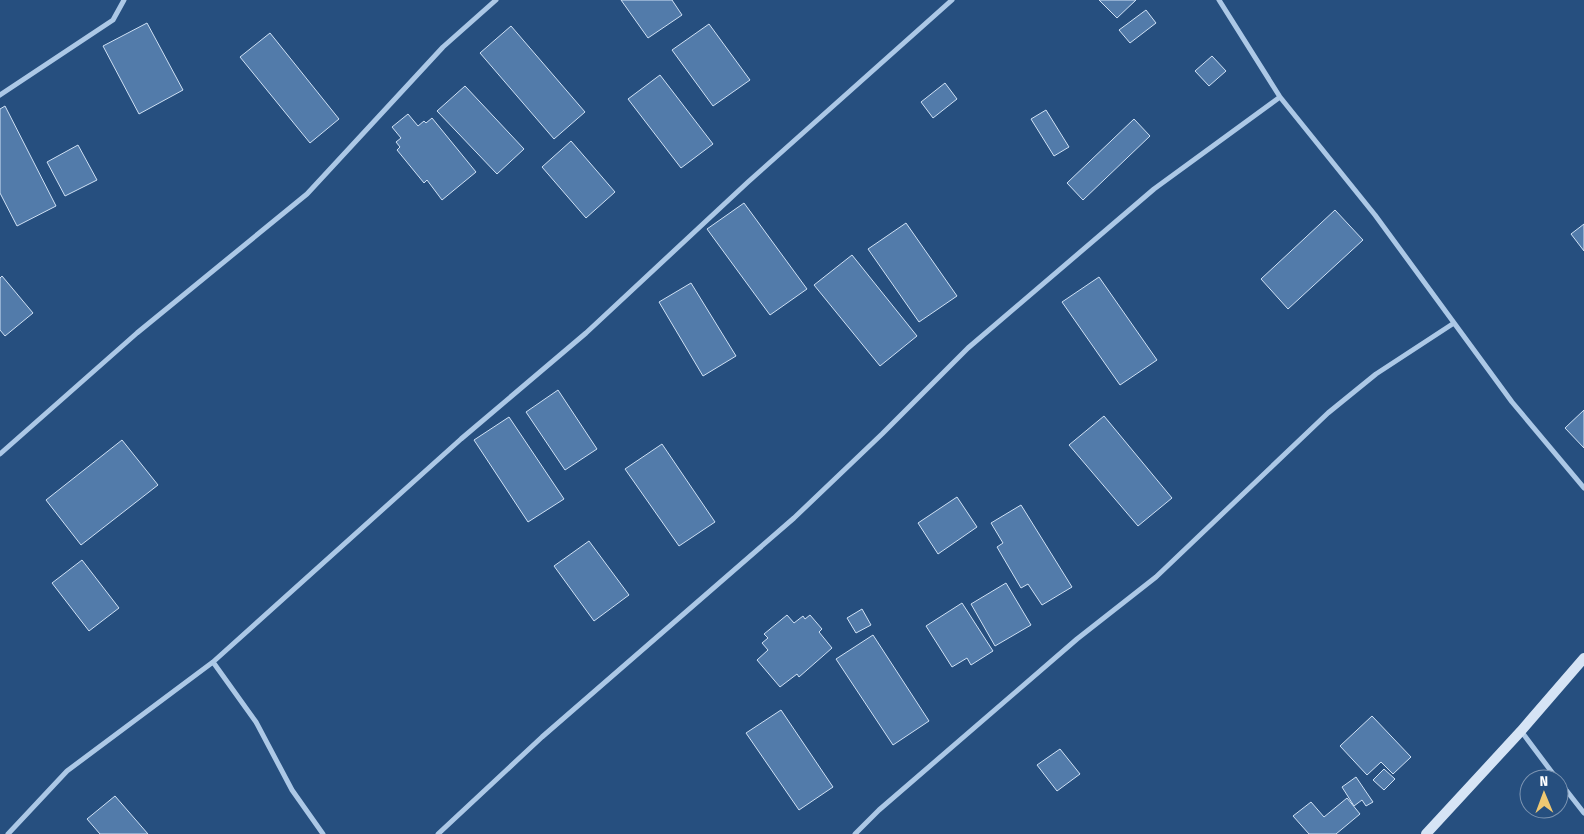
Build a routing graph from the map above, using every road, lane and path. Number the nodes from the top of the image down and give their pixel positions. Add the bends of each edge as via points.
1 (124, 0) edge
2 (496, 0) edge
3 (952, 0) edge
4 (1219, 0) edge
5 (0, 95) edge
6 (1280, 97) junction
7 (1454, 323) junction
8 (0, 454) edge
9 (1584, 488) edge
10 (1584, 658) edge
11 (212, 662) junction
12 (1520, 731) junction
13 (1549, 769) edge
14 (1569, 794) edge
15 (1584, 813) edge
16 (8, 834) edge
17 (323, 834) edge
18 (438, 834) edge
19 (855, 834) edge
20 (1426, 834) edge

1 - 5 street via 113,20
2 - 8 street via 444,47 307,194 137,333
3 - 11 street via 748,182 586,333 461,439
4 - 6 street
6 - 7 street via 1375,215
6 - 18 street via 1154,189 968,348 794,518 542,737
7 - 9 street via 1512,402
7 - 19 street via 1376,374 1328,413 1156,577 1077,639
10 - 12 street
11 - 16 street via 67,771
11 - 17 street via 256,722 292,790
12 - 13 street
12 - 20 street
14 - 15 street

